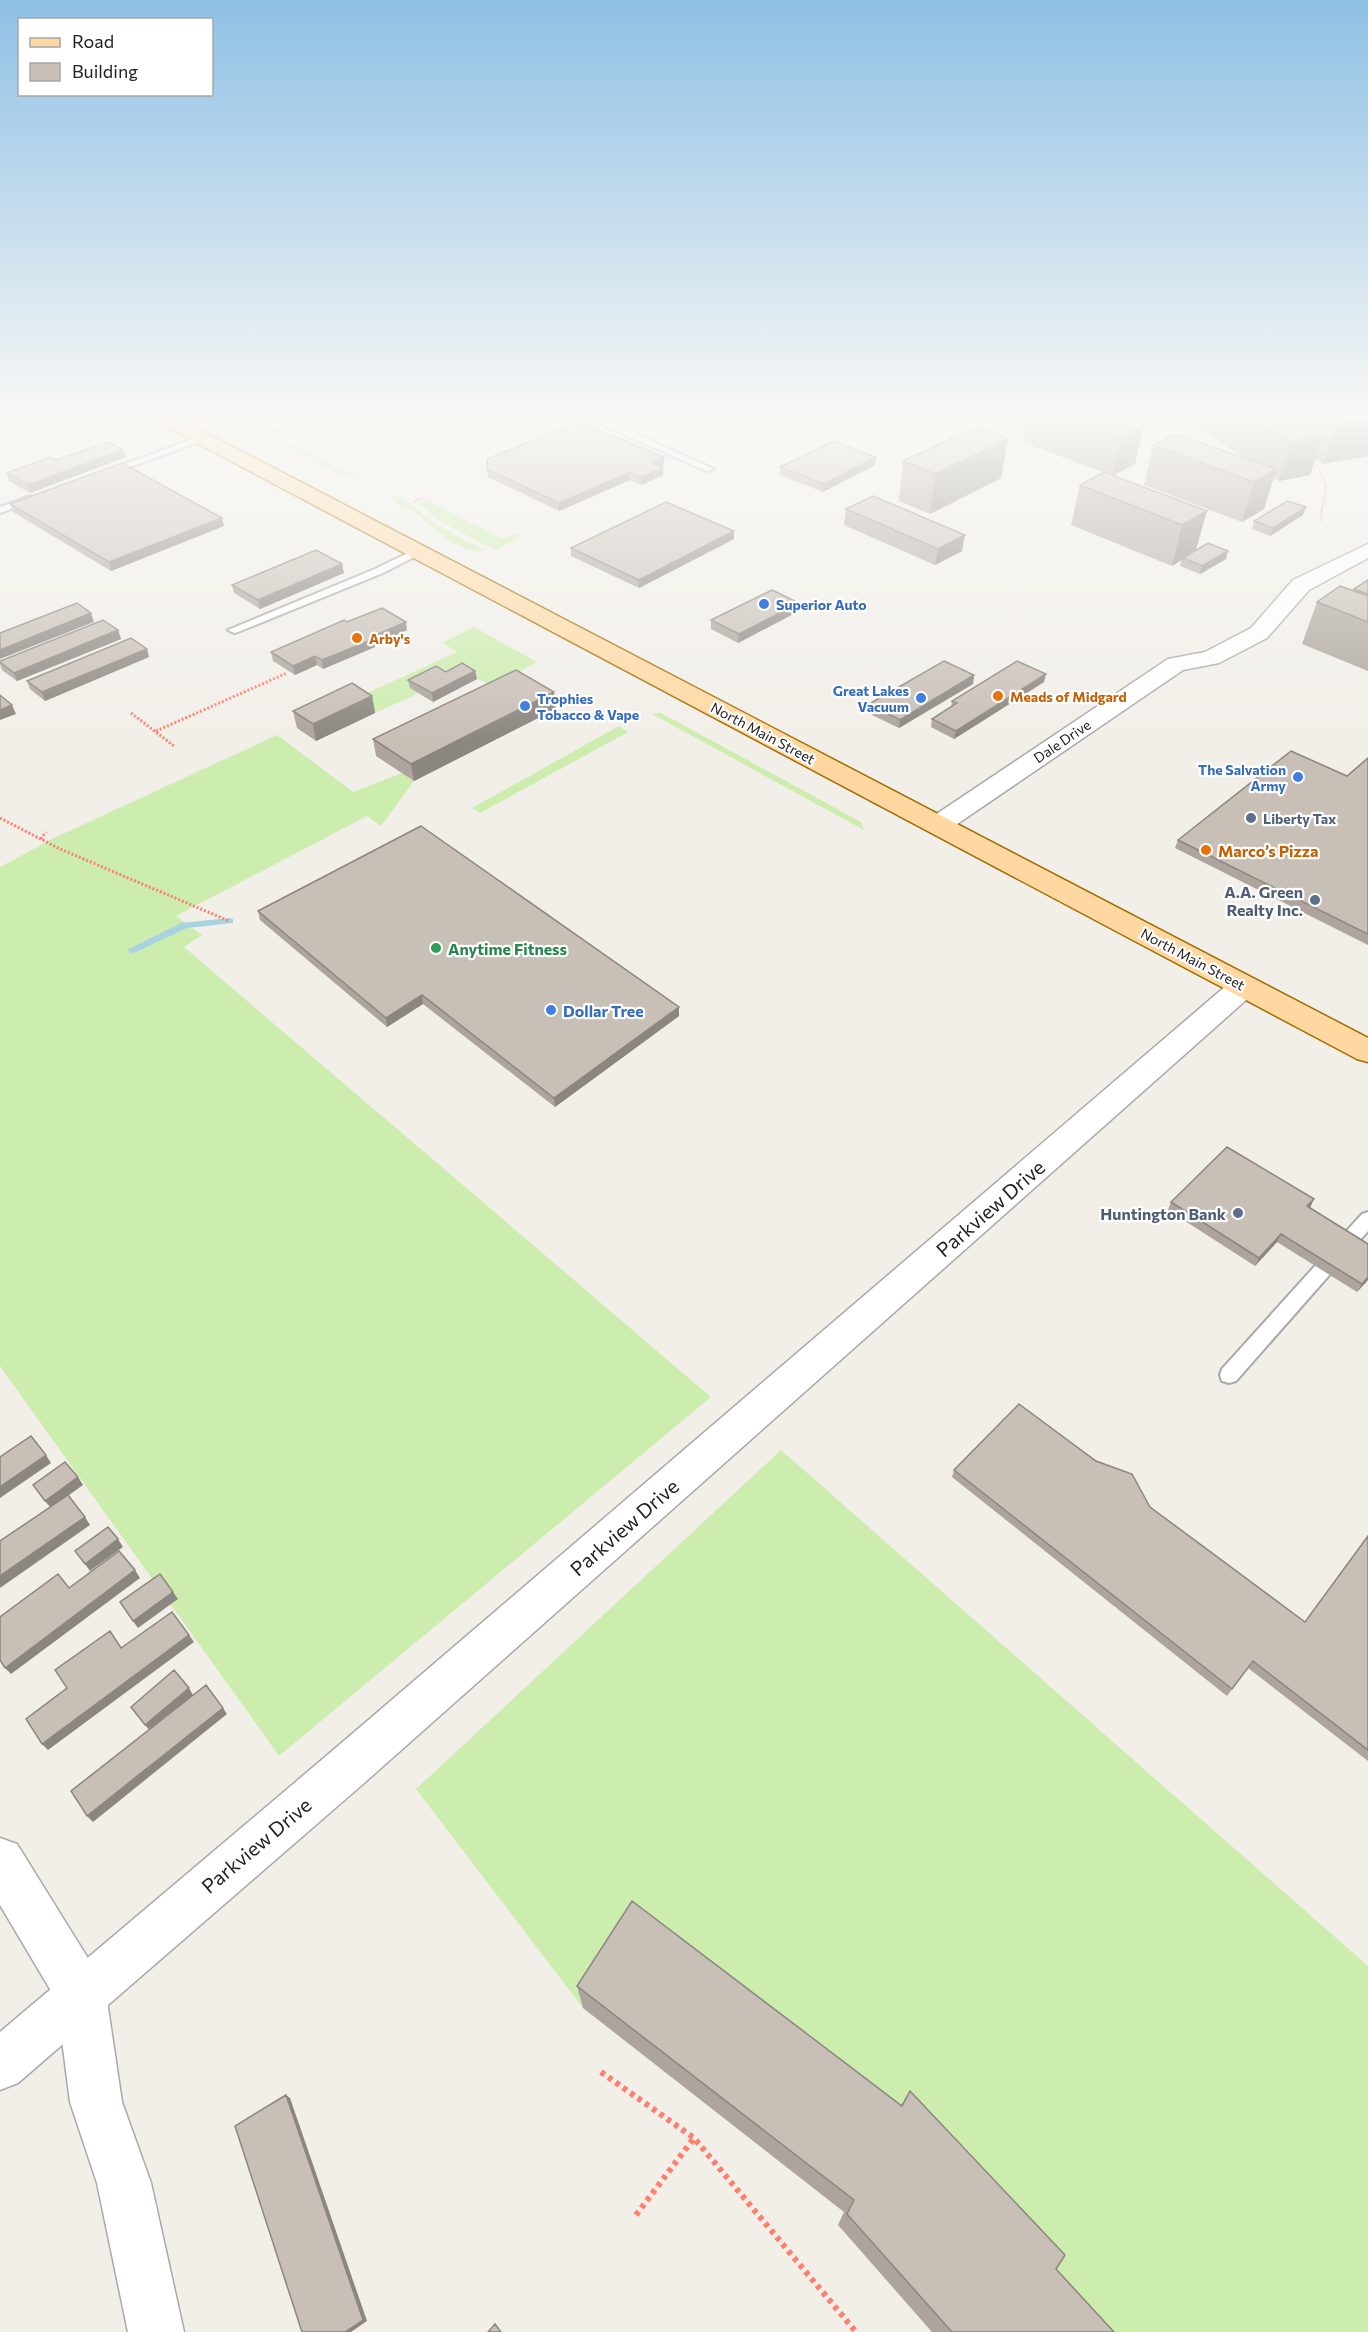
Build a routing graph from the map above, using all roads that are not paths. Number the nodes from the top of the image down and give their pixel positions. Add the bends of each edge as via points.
1 (363, 524) edge
2 (1368, 549) edge
3 (416, 552) junction
4 (234, 630) dead end
5 (938, 825) junction
6 (1244, 986) junction
7 (1368, 1051) edge
8 (1368, 1219) edge
9 (1229, 1375) dead end
10 (0, 1861) edge
11 (81, 1994) junction
12 (0, 2065) edge
13 (156, 2332) edge

1 - 3 main road, North Main Street
2 - 5 street, Dale Drive via 1301,585 1259,633 1211,658 1176,664
3 - 4 lane
3 - 5 main road, North Main Street
5 - 6 main road, North Main Street
6 - 7 main road, North Main Street
6 - 11 street, Parkview Drive via 347,1768
8 - 9 lane
10 - 11 street
11 - 12 street, Parkview Drive
11 - 13 street via 96,2102 124,2183

